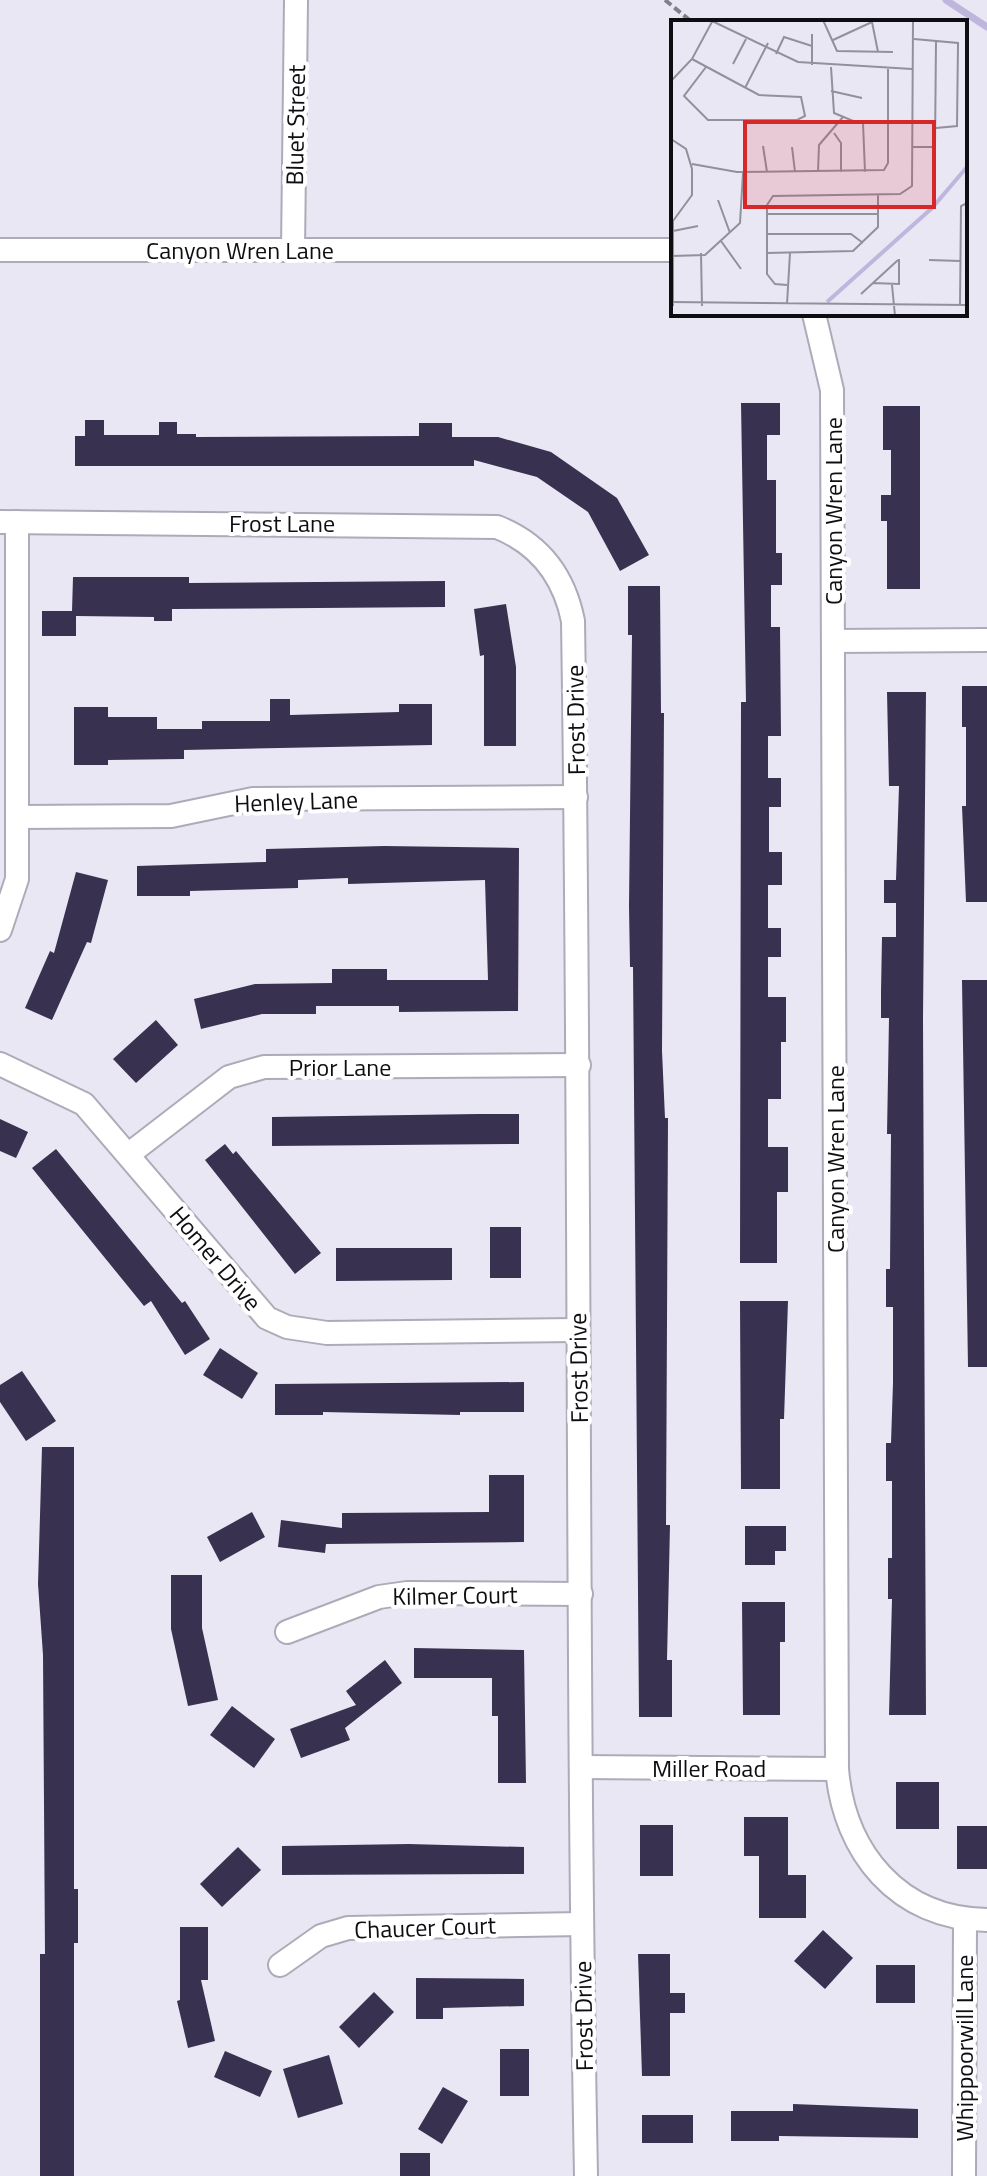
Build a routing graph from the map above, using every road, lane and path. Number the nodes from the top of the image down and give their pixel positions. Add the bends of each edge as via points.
1 (296, 0) edge
2 (665, 0) edge
3 (690, 20) edge
4 (0, 250) edge
5 (293, 250) junction
6 (671, 250) edge
7 (814, 316) edge
8 (8, 522) edge
9 (551, 565) joint
10 (987, 640) edge
11 (833, 641) junction
12 (576, 797) junction
13 (19, 817) junction
14 (0, 930) edge
15 (0, 1064) edge
16 (579, 1065) junction
17 (129, 1154) junction
18 (577, 1330) junction
19 (581, 1594) junction
20 (287, 1632) dead end
21 (582, 1767) junction
22 (837, 1769) junction
23 (976, 1920) edge
24 (581, 1924) junction
25 (280, 1965) dead end
26 (569, 2176) edge
27 (586, 2176) edge
28 (964, 2176) edge

1 - 5 street, Bluet Street
2 - 3 path
4 - 5 street, Canyon Wren Lane
5 - 6 street, Canyon Wren Lane
7 - 11 street, Canyon Wren Lane via 832,390
8 - 9 street, Frost Lane via 473,524 520,536
8 - 13 street
9 - 12 street, Frost Drive via 569,599 573,621
10 - 11 street
11 - 22 street, Canyon Wren Lane
12 - 13 street, Henley Lane via 253,799 171,816
12 - 16 street, Frost Drive
13 - 14 street via 17,879
15 - 17 street, Homer Drive via 84,1104
16 - 17 street, Prior Lane via 247,1070 229,1077
16 - 18 street, Frost Drive
17 - 18 street, Homer Drive via 251,1303 287,1327 327,1333
18 - 19 street, Frost Drive
19 - 20 street, Kilmer Court via 407,1593 379,1597
19 - 21 street, Frost Drive
21 - 22 street, Miller Road
21 - 24 street, Frost Drive
22 - 23 street, Canyon Wren Lane via 849,1829 878,1886
23 - 28 street, Whippoorwill Lane
24 - 25 street, Chaucer Court via 348,1928 321,1936
24 - 27 street, Frost Drive
26 - 27 street

